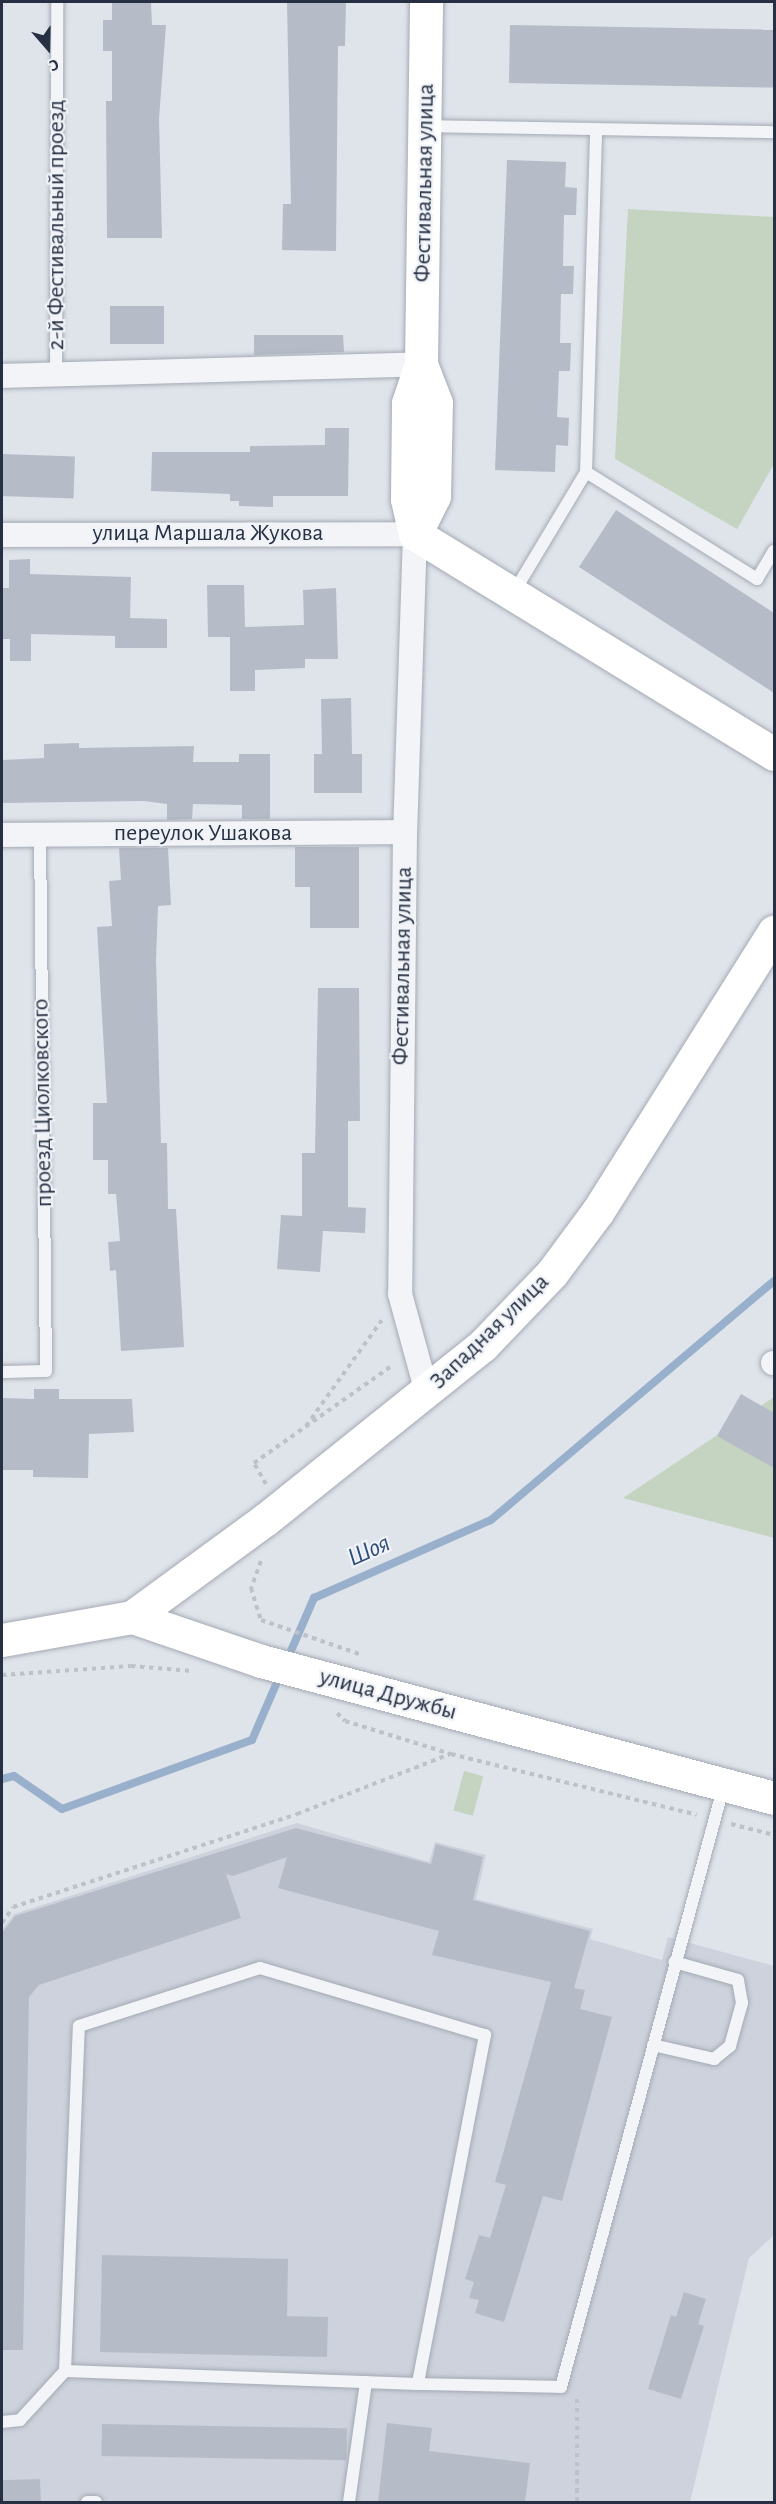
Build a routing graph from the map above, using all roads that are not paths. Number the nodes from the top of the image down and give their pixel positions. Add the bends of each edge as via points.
1 (57, 2) edge
2 (426, 2) edge
3 (426, 126) junction
4 (596, 129) junction
5 (774, 132) edge
6 (421, 364) junction
7 (2, 376) edge
8 (56, 376) junction
9 (586, 472) junction
10 (415, 534) junction
11 (2, 535) edge
12 (774, 551) edge
13 (514, 592) junction
14 (774, 754) edge
15 (405, 832) junction
16 (2, 835) edge
17 (40, 835) junction
18 (774, 932) edge
19 (2, 1372) edge
20 (427, 1393) junction
21 (132, 1617) junction
22 (2, 1640) edge
23 (724, 1784) junction
24 (774, 1798) edge
25 (675, 1962) junction
26 (653, 2045) junction
27 (65, 2371) junction
28 (366, 2382) junction
29 (418, 2384) junction
30 (2, 2422) edge
31 (87, 2502) edge
32 (96, 2502) edge
33 (349, 2502) edge

1 - 8 lane, 2-й Фестивальный проезд
2 - 3 main road, Фестивальная улица
3 - 4 lane
3 - 6 main road, Фестивальная улица
4 - 5 lane
4 - 9 lane
6 - 8 street
6 - 10 main road, Фестивальная улица via 436,403 434,496
7 - 8 street
9 - 12 lane via 757,579
9 - 13 lane
10 - 11 street, улица Маршала Жукова
10 - 13 main road
10 - 15 street, Фестивальная улица
13 - 14 main road
15 - 17 street, переулок Ушакова
15 - 20 street, Фестивальная улица via 400,1294 404,1322
16 - 17 street, переулок Ушакова
17 - 19 lane, проезд Циолковского via 46,1371
18 - 20 main road, Западная улица via 598,1211 552,1273 489,1339
20 - 21 main road, Западная улица
21 - 22 main road, улица Дружбы
21 - 23 main road, улица Дружбы via 261,1661 325,1691
23 - 24 main road, улица Дружбы
23 - 25 lane
25 - 26 lane
25 - 26 lane via 738,1980 742,2003 730,2046 714,2059
26 - 29 lane via 561,2387
27 - 28 lane
27 - 29 lane via 79,2026 260,1968 484,2034
27 - 30 lane via 20,2420
28 - 29 lane
28 - 33 lane
31 - 32 lane

